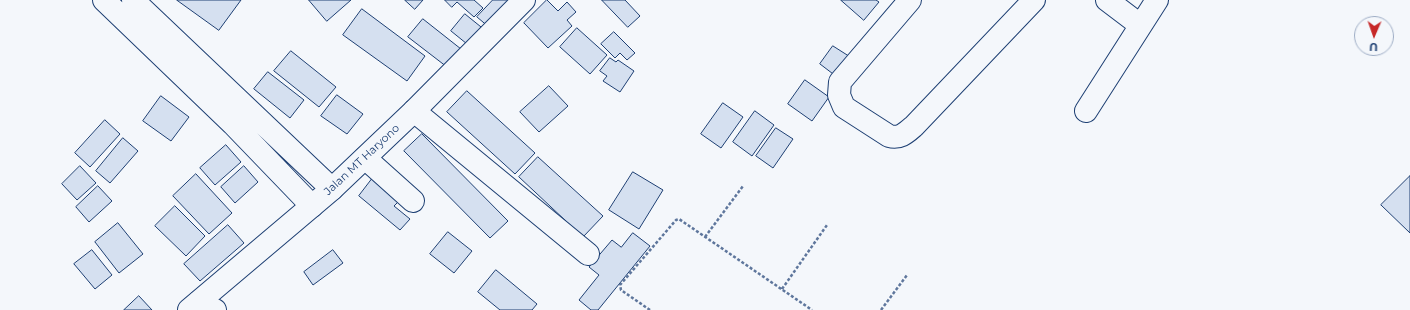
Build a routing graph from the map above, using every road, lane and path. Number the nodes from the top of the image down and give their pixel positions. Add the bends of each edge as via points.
1 (104, 0) edge
2 (133, 0) edge
3 (524, 0) edge
4 (910, 0) edge
5 (1034, 0) edge
6 (1107, 0) edge
7 (1157, 0) edge
8 (1140, 25) junction
9 (414, 111) junction
10 (1086, 111) dead end
11 (365, 158) junction
12 (742, 186) dead end
13 (332, 189) junction
14 (413, 201) dead end
15 (312, 206) junction
16 (827, 225) dead end
17 (705, 236) junction
18 (588, 254) dead end
19 (907, 275) dead end
20 (782, 289) junction
21 (201, 307) edge
22 (645, 307) junction
23 (643, 310) edge
24 (650, 310) edge
25 (812, 310) edge
26 (881, 310) edge

1 - 15 street via 233,124
2 - 13 street
3 - 9 street, Jalan MT Haryono
4 - 5 street via 840,82 839,95 844,107 894,138 910,130
6 - 8 street
7 - 8 street
8 - 10 street
9 - 11 street, Jalan MT Haryono
9 - 18 street
11 - 13 street, Jalan MT Haryono
11 - 14 street
12 - 17 path
13 - 15 street, Jalan MT Haryono
15 - 21 street, Jalan MT Haryono
16 - 20 path
17 - 20 path
17 - 22 path via 679,219 676,220 621,284 621,290
19 - 26 path
20 - 25 path
22 - 23 path
22 - 24 path

